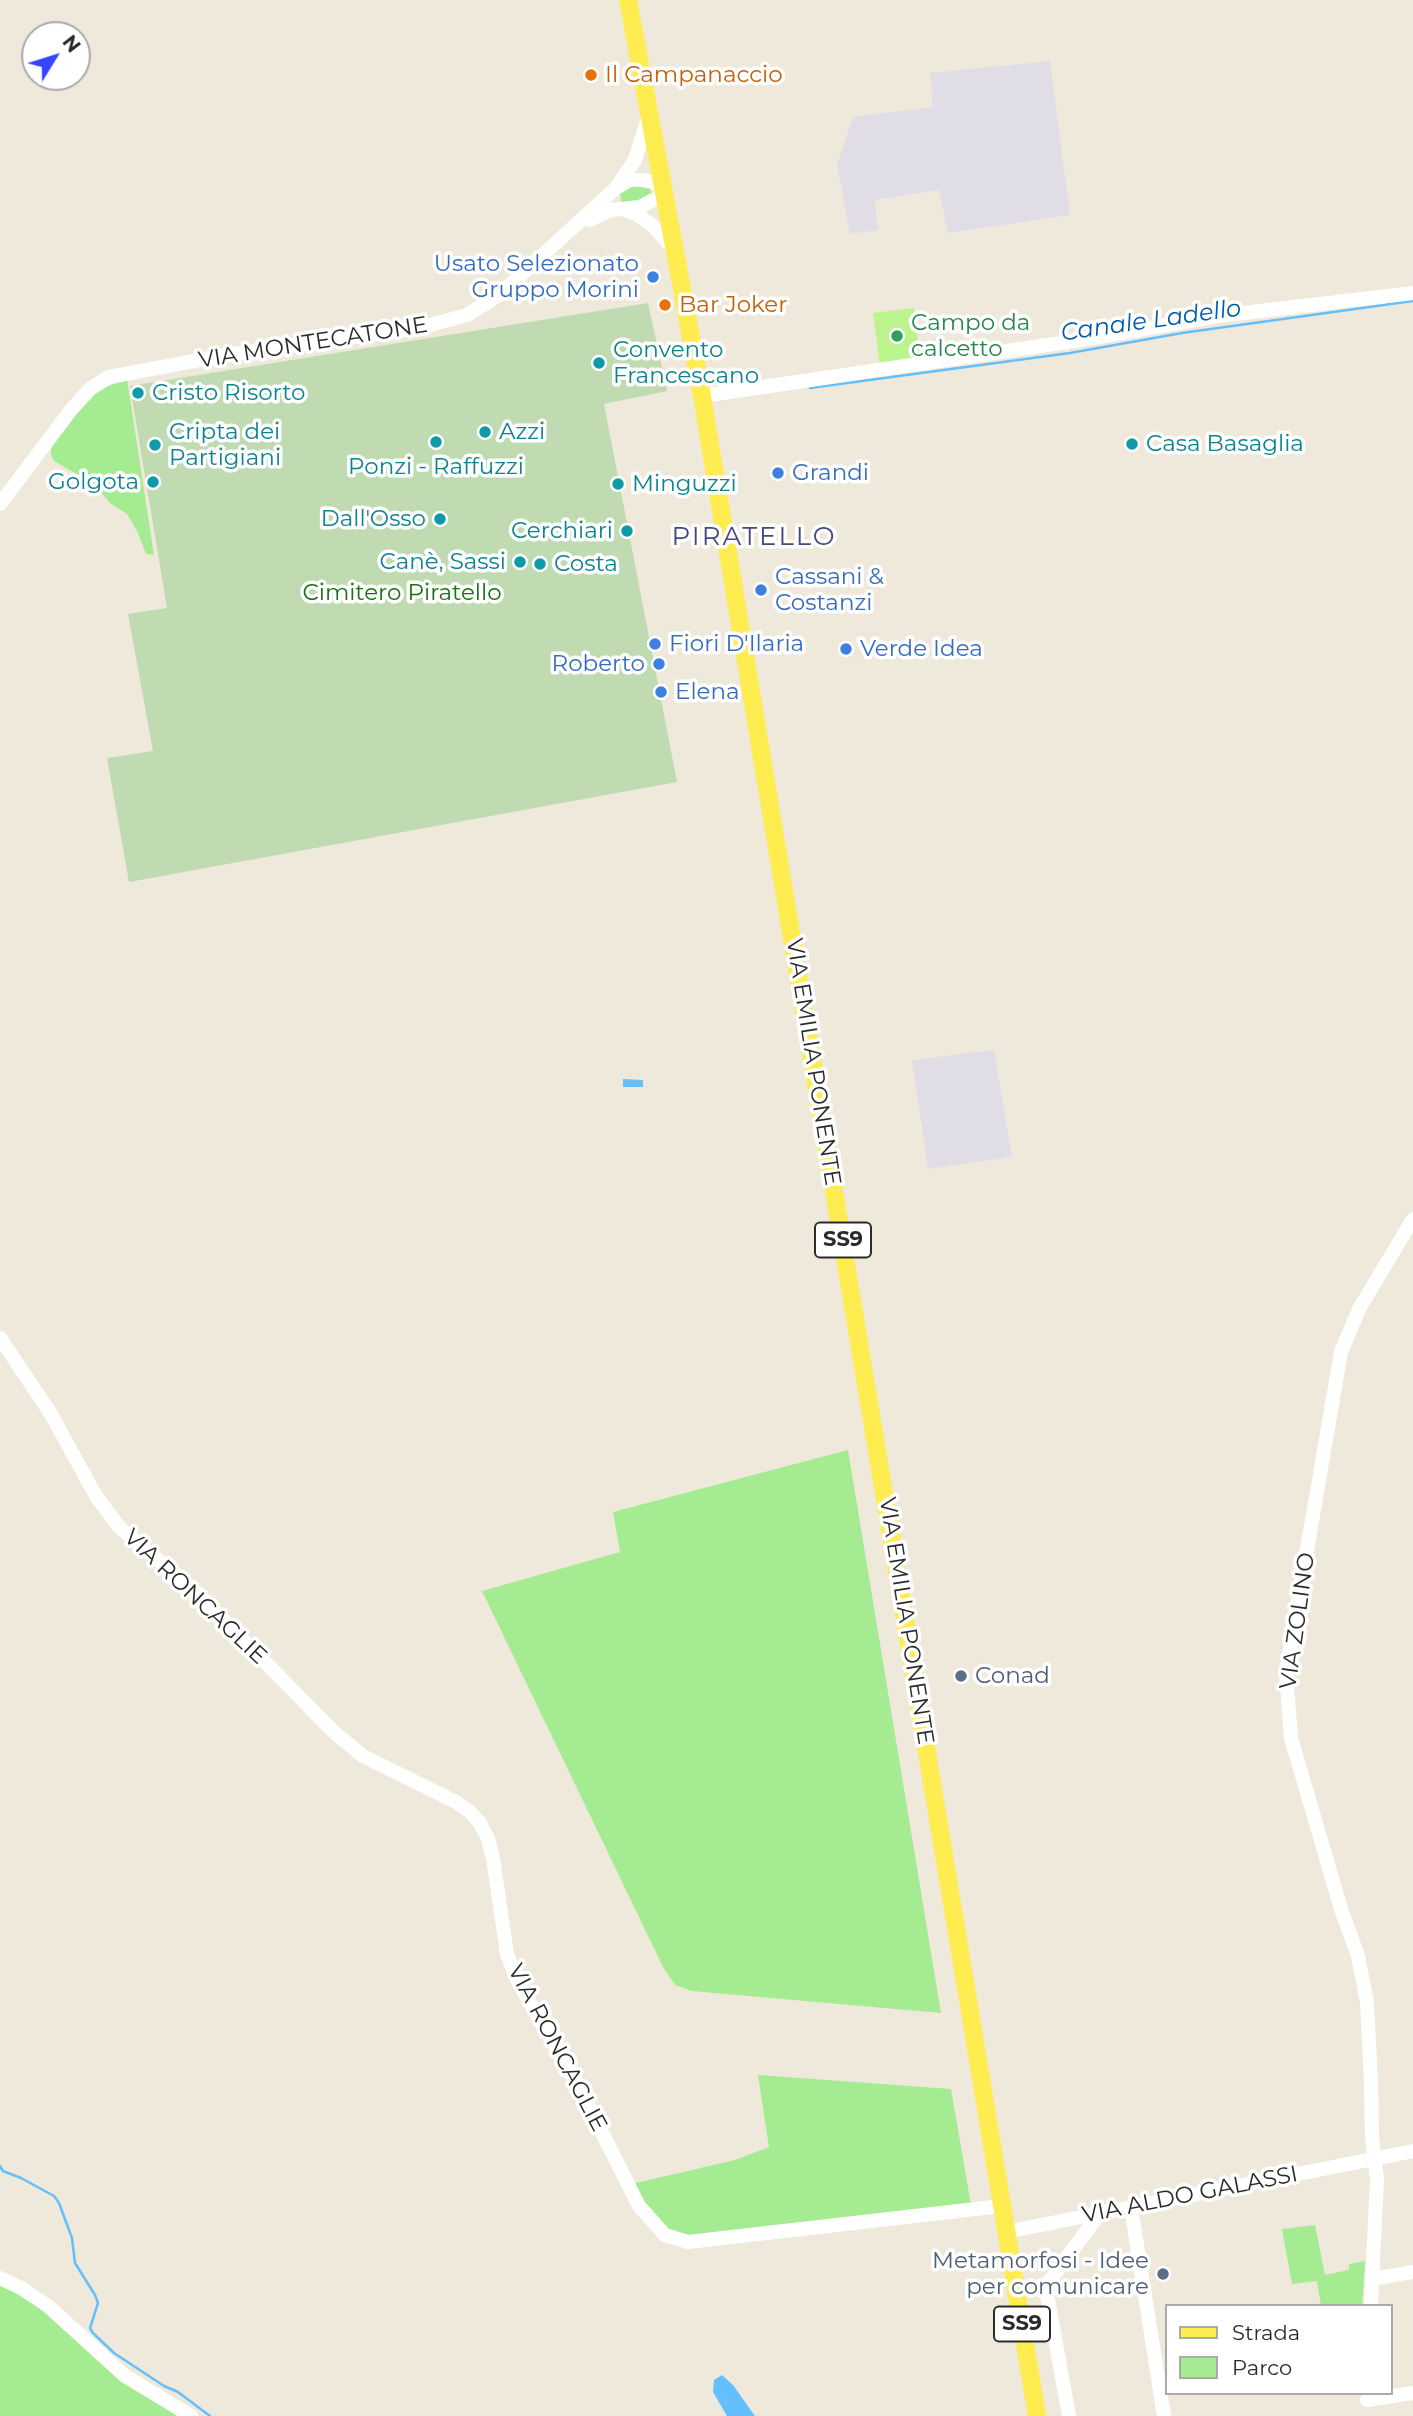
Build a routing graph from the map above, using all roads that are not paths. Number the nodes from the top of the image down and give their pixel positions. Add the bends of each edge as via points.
1 (628, 0) edge
2 (649, 115) junction
3 (617, 188) junction
4 (664, 189) junction
5 (621, 209) junction
6 (570, 231) junction
7 (674, 249) junction
8 (1413, 293) edge
9 (702, 396) junction
10 (0, 504) edge
11 (1413, 1219) edge
12 (0, 1338) edge
13 (1413, 2151) edge
14 (1373, 2158) junction
15 (1002, 2206) junction
16 (1131, 2207) junction
17 (1100, 2213) junction
18 (1006, 2232) junction
19 (1413, 2272) edge
20 (0, 2278) edge
21 (1372, 2279) junction
22 (1371, 2304) edge
23 (1413, 2393) edge
24 (1390, 2395) edge
25 (1392, 2395) edge
26 (1367, 2397) edge
27 (191, 2416) edge
28 (1037, 2416) edge
29 (1069, 2416) edge
30 (1164, 2416) edge
31 (1367, 2416) edge

1 - 2 main road, VIA EMILIA PONENTE
2 - 3 street, VIA MONTECATONE via 635,160
2 - 4 main road, VIA EMILIA PONENTE
3 - 4 street via 629,180 642,180
3 - 6 street, VIA MONTECATONE
4 - 5 street, VIA MONTECATONE via 651,202
4 - 7 main road, VIA EMILIA PONENTE
5 - 6 street, VIA MONTECATONE
5 - 7 street via 653,226
6 - 10 street, VIA MONTECATONE via 499,295 467,315 445,322 109,377 71,410
7 - 9 main road, VIA EMILIA PONENTE / SS9
8 - 9 street via 1218,316
9 - 15 main road, VIA EMILIA PONENTE / SS9
11 - 14 street, VIA ZOLINO via 1359,1309 1341,1352 1286,1672 1291,1738 1358,1956 1367,2002
12 - 15 street, VIA RONCAGLIE via 51,1414 96,1496 120,1527 194,1590 335,1733 363,1756 456,1802 480,1823 493,1858 507,1954 517,1980 639,2206 665,2235 688,2242
13 - 14 street, VIA ALDO GALASSI
14 - 16 street, VIA ALDO GALASSI
14 - 21 street, VIA ZOLINO via 1377,2179
15 - 18 main road, VIA EMILIA PONENTE / SS9
16 - 17 street, VIA ALDO GALASSI
16 - 30 street
17 - 18 street, VIA ALDO GALASSI
17 - 29 street via 1048,2283
18 - 28 main road, VIA EMILIA PONENTE / SS9
19 - 21 street
20 - 27 street via 48,2306 125,2376
21 - 22 street, VIA ZOLINO
23 - 25 street
24 - 26 street
26 - 31 street

